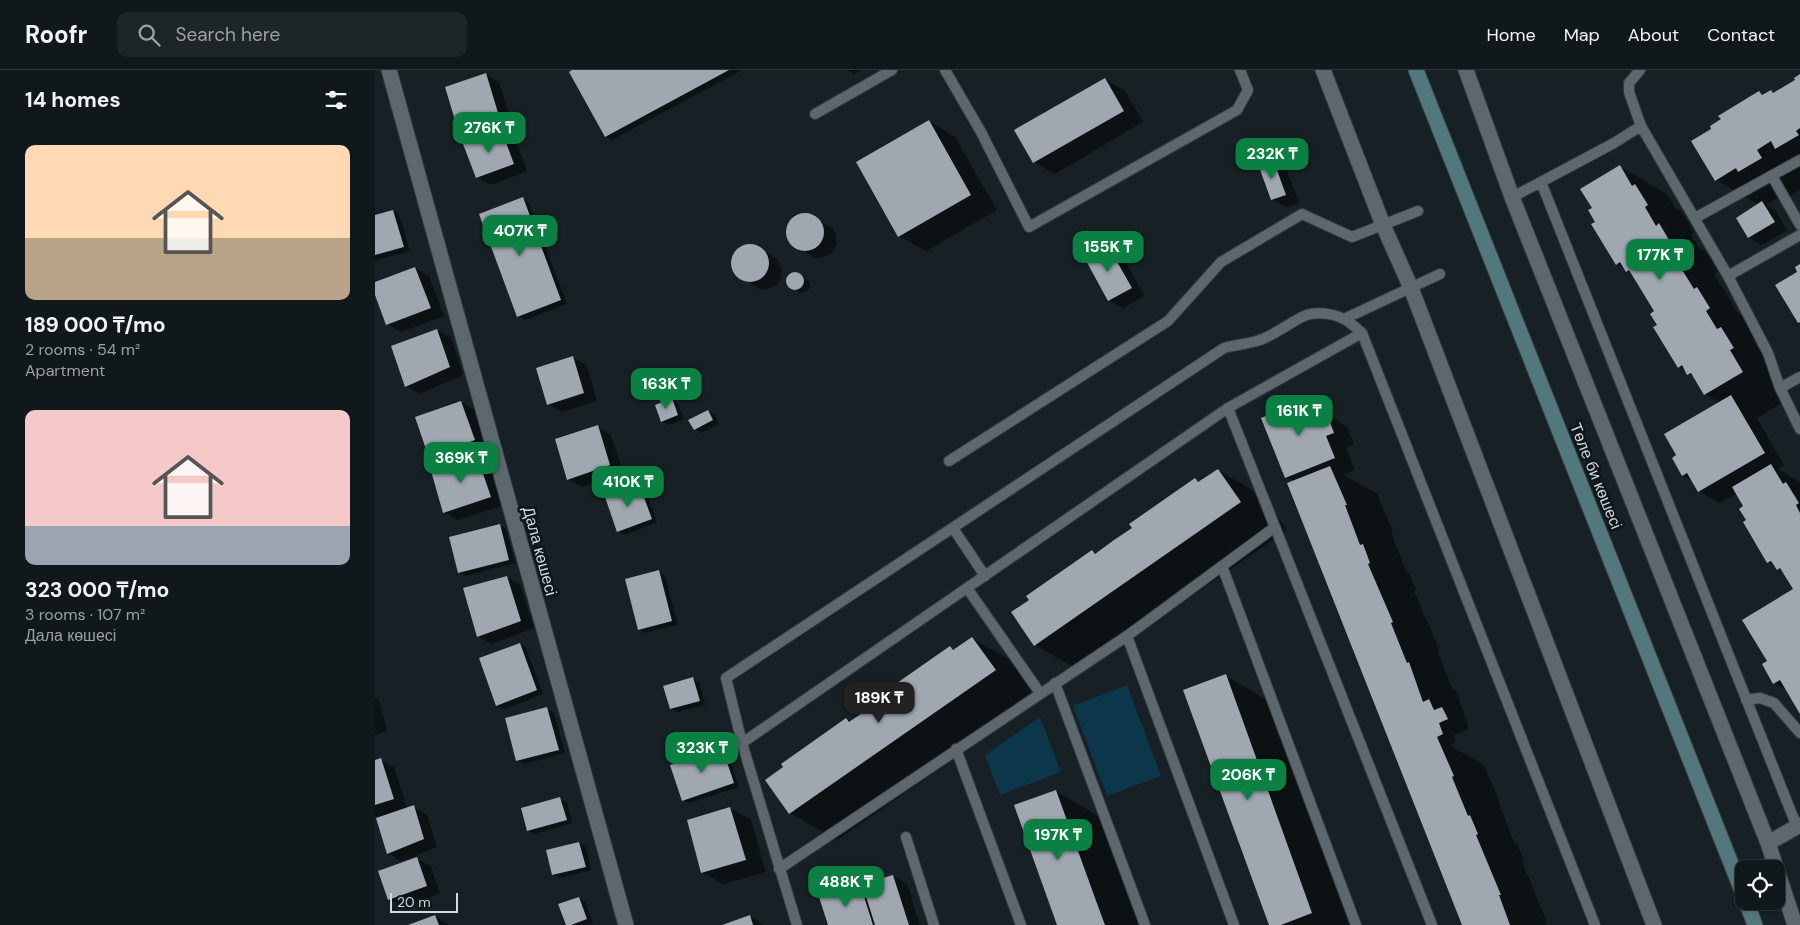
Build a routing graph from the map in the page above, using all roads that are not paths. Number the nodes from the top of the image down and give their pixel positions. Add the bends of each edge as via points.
1 (389, 70) edge
2 (892, 70) edge
3 (945, 70) edge
4 (1240, 70) edge
5 (1323, 70) edge
6 (1416, 70) edge
7 (1466, 70) edge
8 (1640, 70) edge
9 (815, 114) dead end
10 (1641, 126) junction
11 (1800, 160) edge
12 (1772, 176) junction
13 (1541, 182) junction
14 (1513, 197) junction
15 (1418, 211) dead end
16 (1695, 218) junction
17 (1383, 224) junction
18 (1800, 225) edge
19 (1800, 235) edge
20 (1440, 274) dead end
21 (1728, 276) junction
22 (1411, 288) junction
23 (1345, 319) junction
24 (1362, 333) junction
25 (1800, 376) edge
26 (1781, 388) junction
27 (1228, 408) junction
28 (1797, 413) edge
29 (1800, 429) edge
30 (949, 462) dead end
31 (1275, 527) junction
32 (953, 528) junction
33 (1222, 566) junction
34 (985, 576) junction
35 (967, 588) junction
36 (1127, 636) junction
37 (1055, 683) junction
38 (1040, 693) junction
39 (1746, 700) junction
40 (1800, 733) edge
41 (742, 743) junction
42 (957, 749) junction
43 (1798, 826) edge
44 (906, 837) dead end
45 (1768, 844) junction
46 (779, 869) junction
47 (1735, 873) edge
48 (1749, 910) edge
49 (626, 925) edge
50 (797, 925) edge
51 (934, 925) edge
52 (1021, 925) edge
53 (1145, 925) edge
54 (1234, 925) edge
55 (1356, 925) edge
56 (1432, 925) edge
57 (1595, 925) edge
58 (1654, 925) edge
59 (1755, 925) edge
60 (1795, 925) edge

1 - 49 street, Дала көшесі
2 - 9 lane
3 - 4 lane via 1029,227 1237,110 1248,90
5 - 17 street
6 - 47 main road, Төле би көшесі
7 - 14 street
8 - 10 lane via 1629,83 1629,92
10 - 13 lane
10 - 16 lane
11 - 12 lane
12 - 16 lane
12 - 18 lane
13 - 14 lane
13 - 39 lane
14 - 45 street
15 - 17 lane
16 - 21 lane
17 - 22 street
17 - 30 lane via 1352,237 1302,214 1221,262 1168,321
19 - 21 lane
20 - 22 lane
21 - 26 lane via 1768,353
22 - 23 lane
22 - 58 street
23 - 24 lane
23 - 32 lane via 1328,314 1305,315 1266,338 1224,348
24 - 27 lane
24 - 57 lane
25 - 26 lane
26 - 28 lane
27 - 31 lane
27 - 34 lane
28 - 29 lane
31 - 33 lane
31 - 56 lane
32 - 34 lane
32 - 41 lane via 726,678
33 - 36 lane
33 - 55 lane
34 - 35 lane
35 - 38 lane
35 - 41 lane
36 - 37 lane
36 - 54 lane
37 - 38 lane
37 - 53 lane
38 - 42 lane
39 - 40 lane via 1760,698 1774,703
39 - 43 lane
41 - 46 lane
42 - 46 lane
42 - 52 lane
43 - 45 street
44 - 51 lane
45 - 60 street
46 - 50 lane
48 - 59 main road

